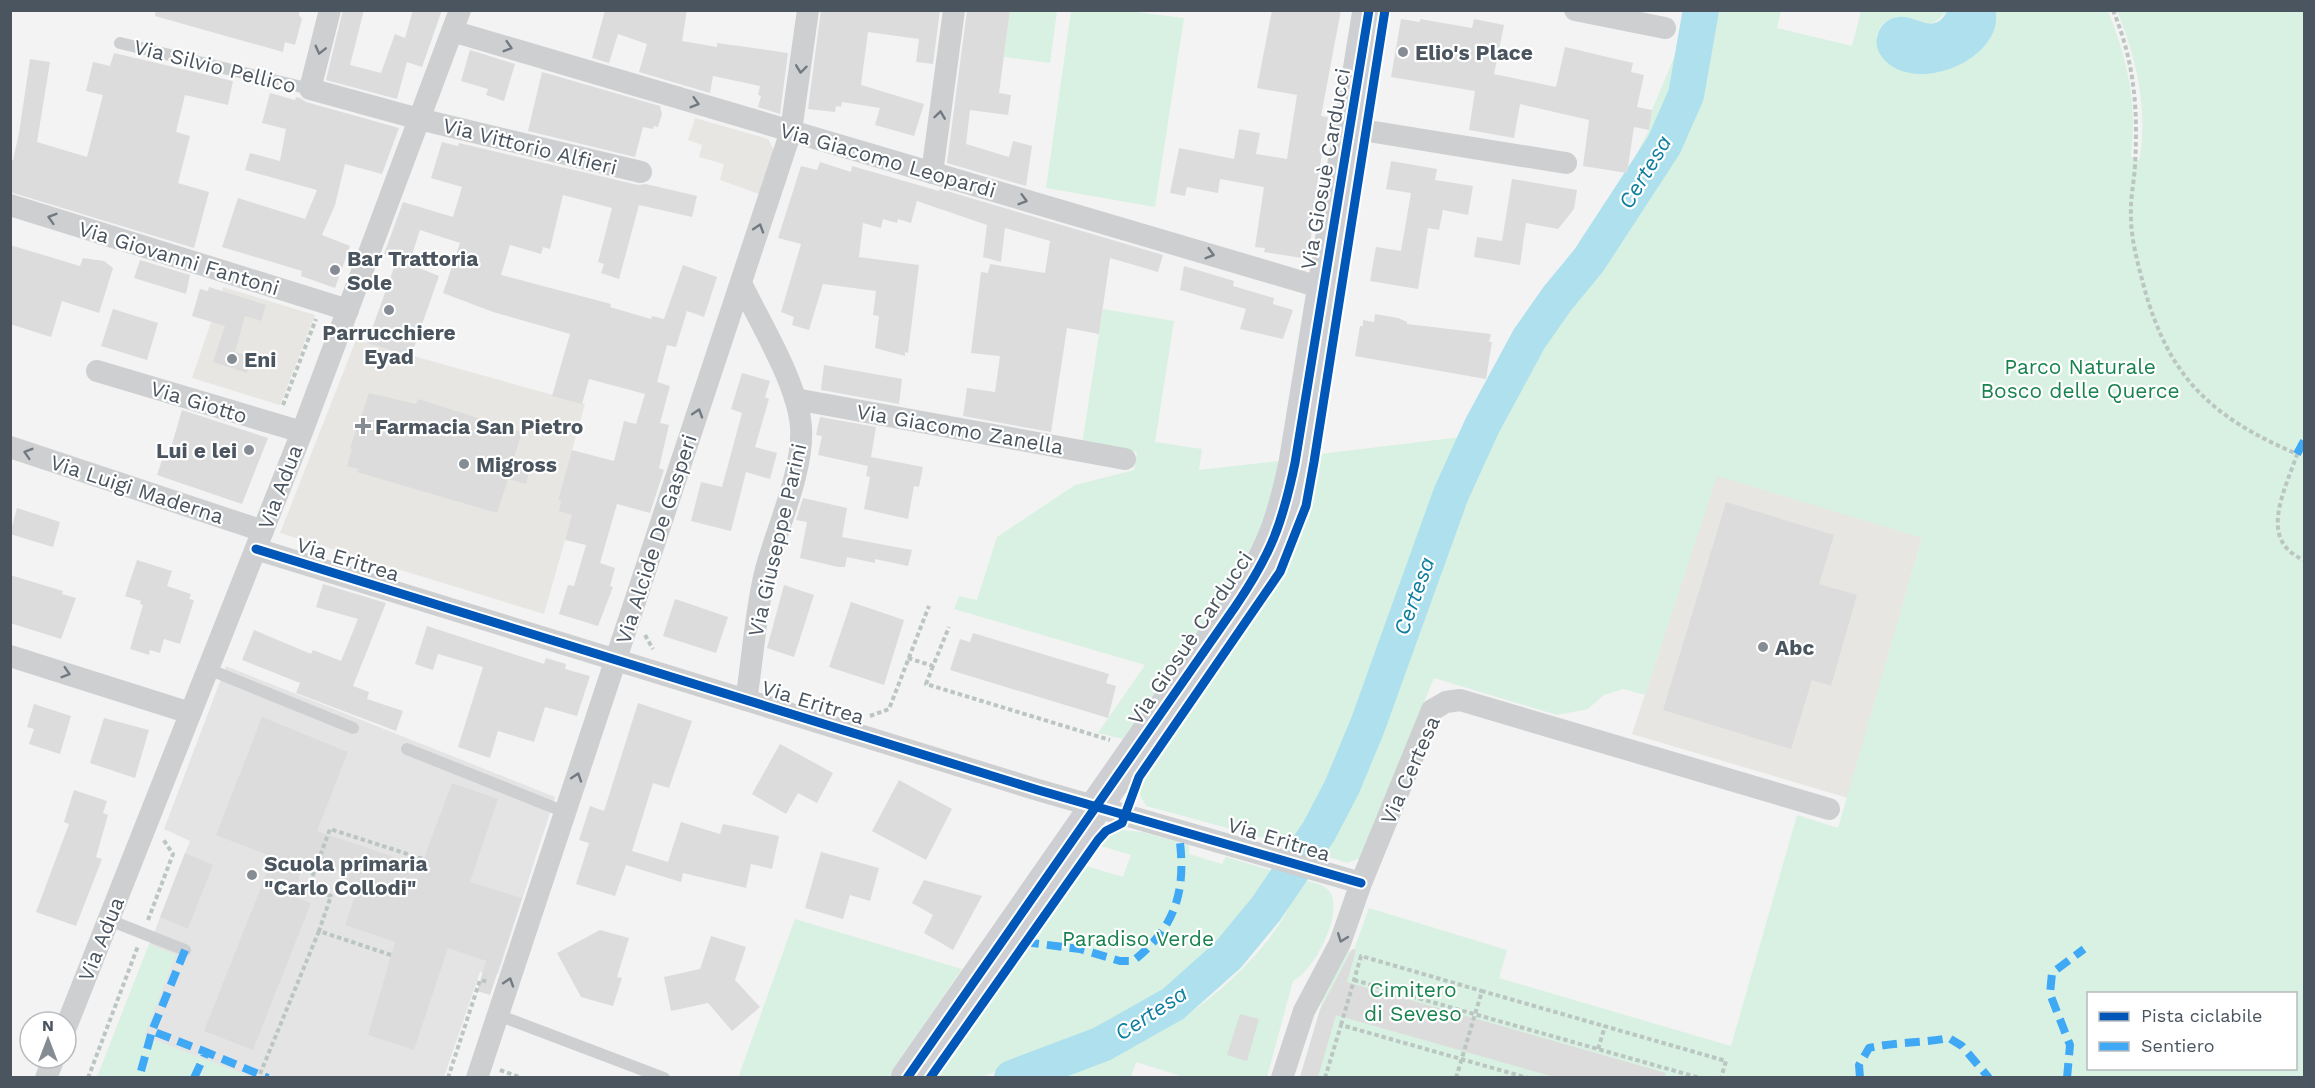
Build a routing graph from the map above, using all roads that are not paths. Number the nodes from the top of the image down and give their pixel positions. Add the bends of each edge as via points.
1 (330, 10) edge
2 (808, 10) edge
3 (954, 10) edge
4 (1370, 10) edge
5 (1575, 10) edge
6 (456, 20) edge
7 (1665, 28) dead end
8 (120, 43) dead end
9 (310, 89) junction
10 (419, 119) junction
11 (1350, 128) junction
12 (791, 131) junction
13 (1566, 163) dead end
14 (641, 172) dead end
15 (932, 173) junction
16 (10, 205) edge
17 (741, 284) junction
18 (1323, 288) junction
19 (348, 310) junction
20 (97, 371) dead end
21 (795, 399) junction
22 (302, 432) junction
23 (10, 447) edge
24 (1125, 459) dead end
25 (259, 540) junction
26 (10, 656) edge
27 (615, 660) junction
28 (208, 669) junction
29 (746, 700) junction
30 (190, 712) junction
31 (353, 728) dead end
32 (407, 749) dead end
33 (1097, 805) junction
34 (1829, 809) dead end
35 (565, 812) junction
36 (1361, 883) junction
37 (109, 920) junction
38 (185, 950) dead end
39 (73, 1010) edge
40 (498, 1015) junction
41 (487, 1073) edge
42 (664, 1077) edge
43 (907, 1077) edge
44 (1282, 1077) edge

1 -> 9 street, Via Silvio Pellico
2 -> 12 street, Via Alcide De Gasperi
15 -> 3 street
4 - 11 street, Via Giosuè Carducci
5 - 7 street
6 - 10 street, Via Adua
6 -> 12 street, Via Giacomo Leopardi
8 - 9 lane, Via Silvio Pellico
9 - 10 street, Via Silvio Pellico
10 - 14 street, Via Vittorio Alfieri
10 - 19 street, Via Adua
11 - 13 street
11 - 18 street, Via Giosuè Carducci
12 - 15 street, Via Giacomo Leopardi
17 -> 12 street, Via Alcide De Gasperi
15 -> 18 street, Via Giacomo Leopardi
19 -> 16 street, Via Giovanni Fantoni
17 - 21 street, Via Giuseppe Parini
27 -> 17 street, Via Alcide De Gasperi
18 - 33 street, Via Giosuè Carducci via 1291,483 1275,540 1259,572
19 - 22 street, Via Adua
20 - 22 street, Via Giotto
21 - 24 street, Via Giacomo Zanella
21 - 29 street, Via Giuseppe Parini via 800,443 763,584
22 - 25 street, Via Adua
25 -> 23 street, Via Luigi Maderna
25 - 27 street, Via Eritrea
25 - 28 street, Via Adua
26 -> 30 street
27 - 29 street, Via Eritrea
35 -> 27 street, Via Alcide De Gasperi
28 - 30 street, Via Adua
28 - 31 lane
29 - 33 street, Via Eritrea
30 - 37 street, Via Adua
32 - 35 lane
33 - 36 street, Via Eritrea
33 - 43 street, Via Giosuè Carducci
34 - 36 street, Via Certesa via 1460,700 1446,702 1432,710
40 -> 35 street, Via Alcide De Gasperi
36 -> 44 street, Via Certesa via 1340,943 1304,1011
37 - 38 lane
37 - 39 street, Via Adua
40 - 41 street, Via Alcide De Gasperi
40 - 42 lane

